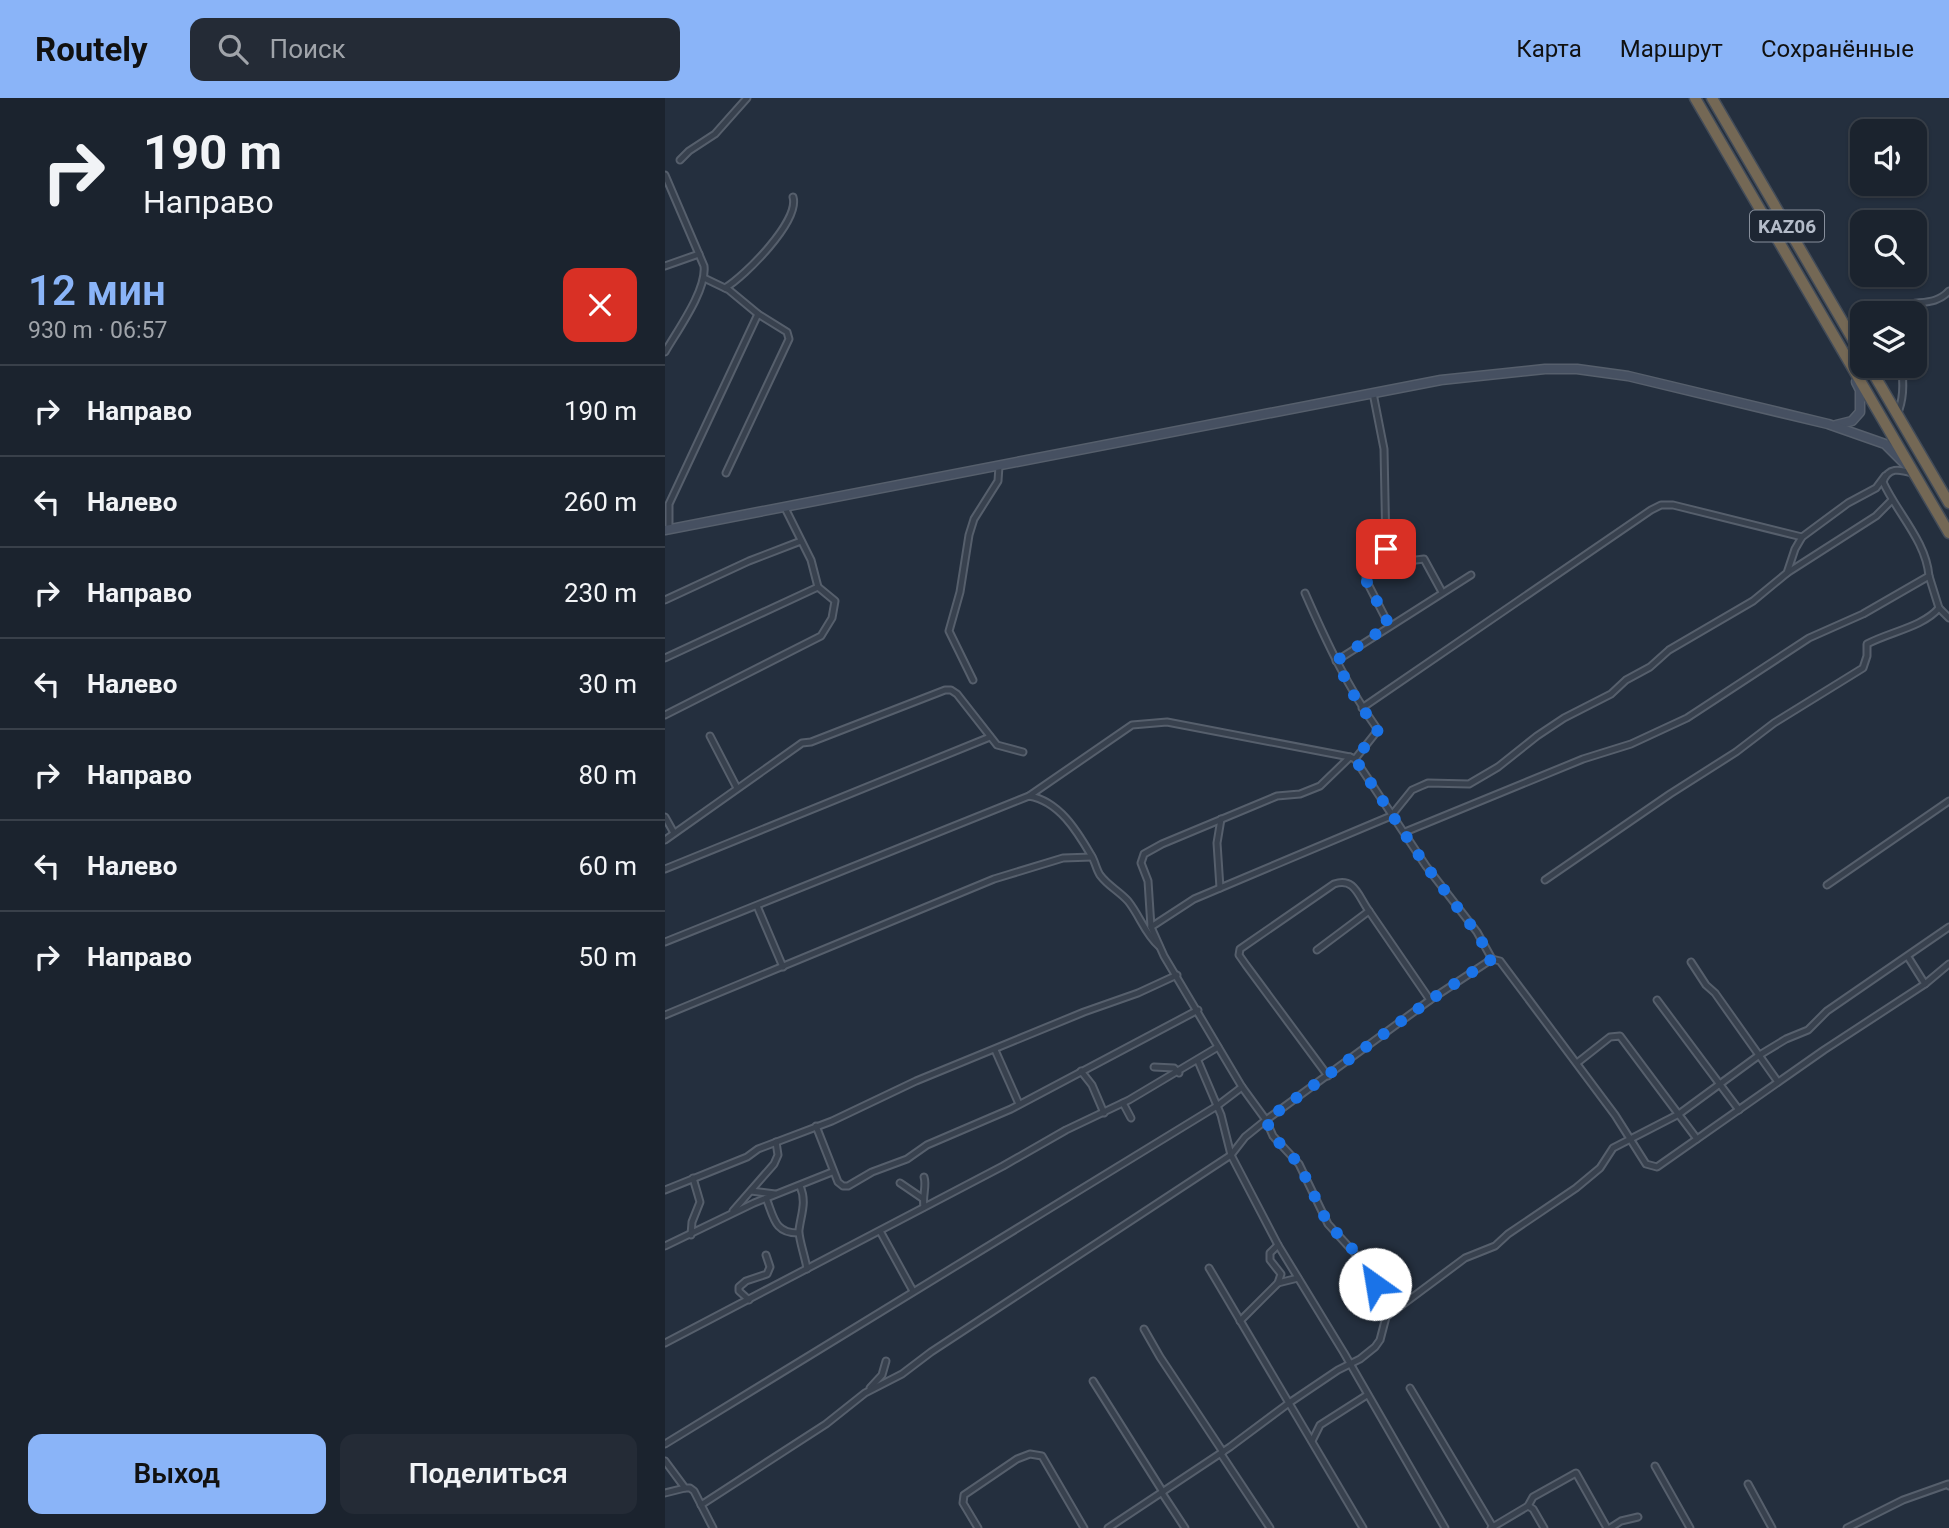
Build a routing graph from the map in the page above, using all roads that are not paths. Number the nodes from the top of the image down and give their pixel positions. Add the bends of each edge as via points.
1 (747, 98) edge
2 (1695, 98) edge
3 (1712, 98) edge
4 (680, 160) dead end
5 (665, 175) edge
6 (793, 197) dead end
7 (699, 254) junction
8 (665, 266) edge
9 (705, 278) junction
10 (725, 288) junction
11 (1949, 291) edge
12 (1927, 302) edge
13 (758, 314) junction
14 (1850, 334) edge
15 (665, 352) edge
16 (1847, 360) junction
17 (1875, 378) edge
18 (1902, 378) edge
19 (1373, 393) junction
20 (1897, 415) junction
21 (1828, 424) junction
22 (999, 466) junction
23 (726, 473) dead end
24 (1914, 474) junction
25 (1885, 476) junction
26 (1891, 501) junction
27 (1949, 503) edge
28 (785, 508) junction
29 (667, 529) edge
30 (1949, 533) edge
31 (1802, 537) junction
32 (800, 541) junction
33 (1383, 564) junction
34 (1787, 573) junction
35 (1471, 575) dead end
36 (1929, 576) junction
37 (818, 587) junction
38 (1442, 592) junction
39 (1305, 593) dead end
40 (665, 600) edge
41 (1939, 608) junction
42 (1949, 618) edge
43 (1389, 625) junction
44 (665, 658) edge
45 (1336, 661) junction
46 (973, 680) dead end
47 (1362, 708) junction
48 (665, 715) edge
49 (711, 736) dead end
50 (990, 737) junction
51 (1023, 752) dead end
52 (1353, 758) junction
53 (737, 788) junction
54 (1029, 796) junction
55 (1949, 802) edge
56 (1391, 816) junction
57 (665, 817) edge
58 (1221, 819) junction
59 (1405, 832) junction
60 (674, 833) junction
61 (665, 840) edge
62 (1092, 857) junction
63 (665, 869) edge
64 (1545, 880) dead end
65 (1827, 885) dead end
66 (1220, 888) junction
67 (757, 906) junction
68 (1370, 911) junction
69 (1151, 927) junction
70 (1949, 928) edge
71 (665, 942) edge
72 (1161, 948) junction
73 (1317, 950) dead end
74 (1908, 957) junction
75 (1492, 959) junction
76 (1691, 962) dead end
77 (1949, 964) edge
78 (783, 967) junction
79 (1177, 975) junction
80 (1925, 984) junction
81 (1430, 1000) junction
82 (1657, 1000) dead end
83 (1198, 1010) junction
84 (665, 1015) edge
85 (1218, 1047) junction
86 (995, 1051) junction
87 (1758, 1056) junction
88 (1198, 1061) junction
89 (1577, 1063) junction
90 (1154, 1067) dead end
91 (1081, 1072) junction
92 (1179, 1073) junction
93 (1328, 1076) junction
94 (1778, 1082) junction
95 (1720, 1085) junction
96 (1242, 1087) junction
97 (1123, 1103) junction
98 (1019, 1104) junction
99 (1217, 1106) junction
100 (1739, 1110) junction
101 (1104, 1113) junction
102 (1679, 1114) junction
103 (1131, 1118) dead end
104 (1266, 1120) junction
105 (816, 1126) junction
106 (1629, 1138) junction
107 (1697, 1139) junction
108 (776, 1142) junction
109 (1231, 1155) junction
110 (832, 1172) junction
111 (924, 1177) dead end
112 (694, 1178) junction
113 (900, 1183) dead end
114 (800, 1186) junction
115 (665, 1190) edge
116 (751, 1191) junction
117 (775, 1194) junction
118 (766, 1198) junction
119 (922, 1198) junction
120 (924, 1207) junction
121 (731, 1214) junction
122 (880, 1231) junction
123 (798, 1233) junction
124 (691, 1235) junction
125 (1278, 1245) junction
126 (665, 1246) edge
127 (766, 1255) dead end
128 (1209, 1268) dead end
129 (807, 1269) junction
130 (1298, 1278) junction
131 (1278, 1283) junction
132 (913, 1291) junction
133 (749, 1300) junction
134 (1386, 1317) junction
135 (1240, 1321) junction
136 (1144, 1329) dead end
137 (665, 1343) edge
138 (886, 1361) dead end
139 (1350, 1364) junction
140 (885, 1370) junction
141 (892, 1380) junction
142 (1093, 1381) dead end
143 (1410, 1388) dead end
144 (865, 1393) junction
145 (1367, 1395) junction
146 (1289, 1403) junction
147 (1312, 1441) junction
148 (665, 1444) edge
149 (1222, 1453) junction
150 (665, 1462) edge
151 (1655, 1466) dead end
152 (1748, 1484) dead end
153 (1949, 1486) edge
154 (685, 1488) junction
155 (665, 1493) edge
156 (1162, 1493) junction
157 (701, 1505) junction
158 (1528, 1506) junction
159 (1638, 1517) dead end
160 (1492, 1527) edge
161 (713, 1528) edge
162 (978, 1528) edge
163 (1084, 1528) edge
164 (1108, 1528) edge
165 (1185, 1528) edge
166 (1270, 1528) edge
167 (1363, 1528) edge
168 (1445, 1528) edge
169 (1544, 1528) edge
170 (1609, 1528) edge
171 (1690, 1528) edge
172 (1772, 1528) edge
173 (1847, 1528) edge

1 - 4 street via 715,134
2 - 16 highway, KАZ06
3 - 14 highway, KАZ06
5 - 7 street
6 - 10 street via 790,217 775,241
7 - 8 street
7 - 9 street
9 - 10 street
9 - 15 street
10 - 13 street
11 - 12 street via 1939,300
13 - 23 street via 787,332 789,339
13 - 29 street via 669,505
16 - 21 main road via 1860,390 1860,412 1842,425
16 - 24 highway, KАZ06
17 - 20 highway
18 - 20 street
19 - 21 main road via 1494,372 1577,369 1628,376
19 - 22 main road
19 - 33 street via 1384,449
20 - 27 highway
21 - 24 main road via 1885,444
22 - 28 main road
22 - 46 street via 998,481 969,535 949,631
24 - 25 street via 1896,470
24 - 30 highway, KАZ06
25 - 26 street
25 - 31 street via 1876,488
26 - 34 street via 1876,516
26 - 36 street via 1919,544
28 - 29 main road
28 - 32 street
31 - 34 street
31 - 47 street via 1661,505
32 - 37 street
32 - 40 street
33 - 38 street via 1424,559
33 - 43 street via 1371,567 1366,580
34 - 56 street via 1753,601 1669,650 1611,694 1564,718 1499,767 1469,784 1428,783 1412,790
35 - 38 street
36 - 41 street
36 - 59 street via 1809,638 1687,718
37 - 44 street
37 - 48 street via 835,601 832,618 821,636
38 - 43 street
39 - 45 street
41 - 42 street
41 - 64 street via 1926,619 1867,644 1863,668 1774,723
43 - 45 street
45 - 47 street
47 - 52 street via 1378,730
49 - 53 street
50 - 51 street via 1005,748
50 - 53 street via 957,694 945,690 802,743
50 - 63 street
52 - 54 street via 1167,722 1132,725
52 - 56 street
52 - 58 street via 1320,786 1277,796
53 - 60 street
54 - 62 street via 1058,809
54 - 67 street
55 - 65 street
56 - 59 street
56 - 66 street
57 - 60 street
58 - 66 street via 1217,843
58 - 69 street via 1144,854 1141,863 1148,881
59 - 75 street
60 - 61 street
62 - 72 street via 1109,887 1128,901
62 - 78 street via 1063,858 994,879
66 - 69 street
67 - 71 street
67 - 78 street
68 - 73 street
68 - 81 street
68 - 93 street via 1344,880 1240,949 1239,955
69 - 72 street
70 - 74 street
72 - 79 street
74 - 80 street
74 - 87 street via 1827,1011 1808,1030
75 - 81 street
75 - 89 street via 1500,961
76 - 87 street
77 - 80 street
78 - 84 street
79 - 83 street
79 - 86 street
80 - 94 street
81 - 93 street
82 - 95 street
83 - 85 street
83 - 91 street
85 - 88 street
85 - 96 street
86 - 98 street
86 - 105 street
87 - 94 street
87 - 95 street
88 - 92 street
88 - 99 street
89 - 102 street via 1610,1037 1620,1036
89 - 106 street
90 - 92 street via 1174,1068
91 - 98 street
91 - 101 street
92 - 97 street
93 - 104 street
94 - 100 street
95 - 100 street
95 - 102 street
96 - 99 street
96 - 104 street
97 - 101 street
97 - 103 street
98 - 110 street via 848,1186 838,1182
99 - 109 street
99 - 132 street
100 - 107 street
101 - 120 street
102 - 106 street
102 - 107 street
104 - 109 street
104 - 134 street via 1273,1136 1299,1164 1328,1224 1371,1271
105 - 108 street
105 - 110 street
106 - 107 street via 1646,1164 1657,1167
106 - 134 street via 1613,1148 1600,1168 1576,1188 1495,1246 1465,1258
108 - 112 street
108 - 116 street via 774,1164
109 - 125 street
109 - 141 street
110 - 114 street
111 - 119 street
112 - 115 street
112 - 124 street via 700,1202
113 - 119 street
114 - 117 street
114 - 123 street via 804,1212
116 - 117 street
116 - 121 street
117 - 118 street
118 - 121 street
118 - 123 street via 778,1227
119 - 120 street
120 - 122 street
121 - 124 street
122 - 129 street
122 - 132 street
123 - 129 street
124 - 126 street
125 - 130 street
125 - 131 street via 1270,1260 1281,1274
127 - 133 street via 767,1274 739,1287
128 - 135 street
129 - 133 street
130 - 131 street
130 - 139 street
131 - 135 street
132 - 148 street
133 - 137 street
134 - 139 street via 1375,1347
135 - 146 street
136 - 149 street
138 - 140 street
139 - 145 street
139 - 146 street
140 - 141 street
140 - 144 street
141 - 144 street
142 - 156 street
143 - 160 street
144 - 157 street
145 - 147 street via 1320,1425
145 - 168 street
146 - 147 street
146 - 149 street
147 - 167 street
149 - 156 street
149 - 166 street
150 - 154 street
151 - 171 street
152 - 172 street
153 - 173 street via 1903,1500
154 - 155 street
154 - 157 street via 690,1488
156 - 164 street
156 - 165 street
157 - 161 street
158 - 160 street
158 - 169 street
158 - 170 street via 1533,1497 1576,1473
159 - 170 street
162 - 163 street via 963,1503 964,1494 1030,1454 1042,1456

